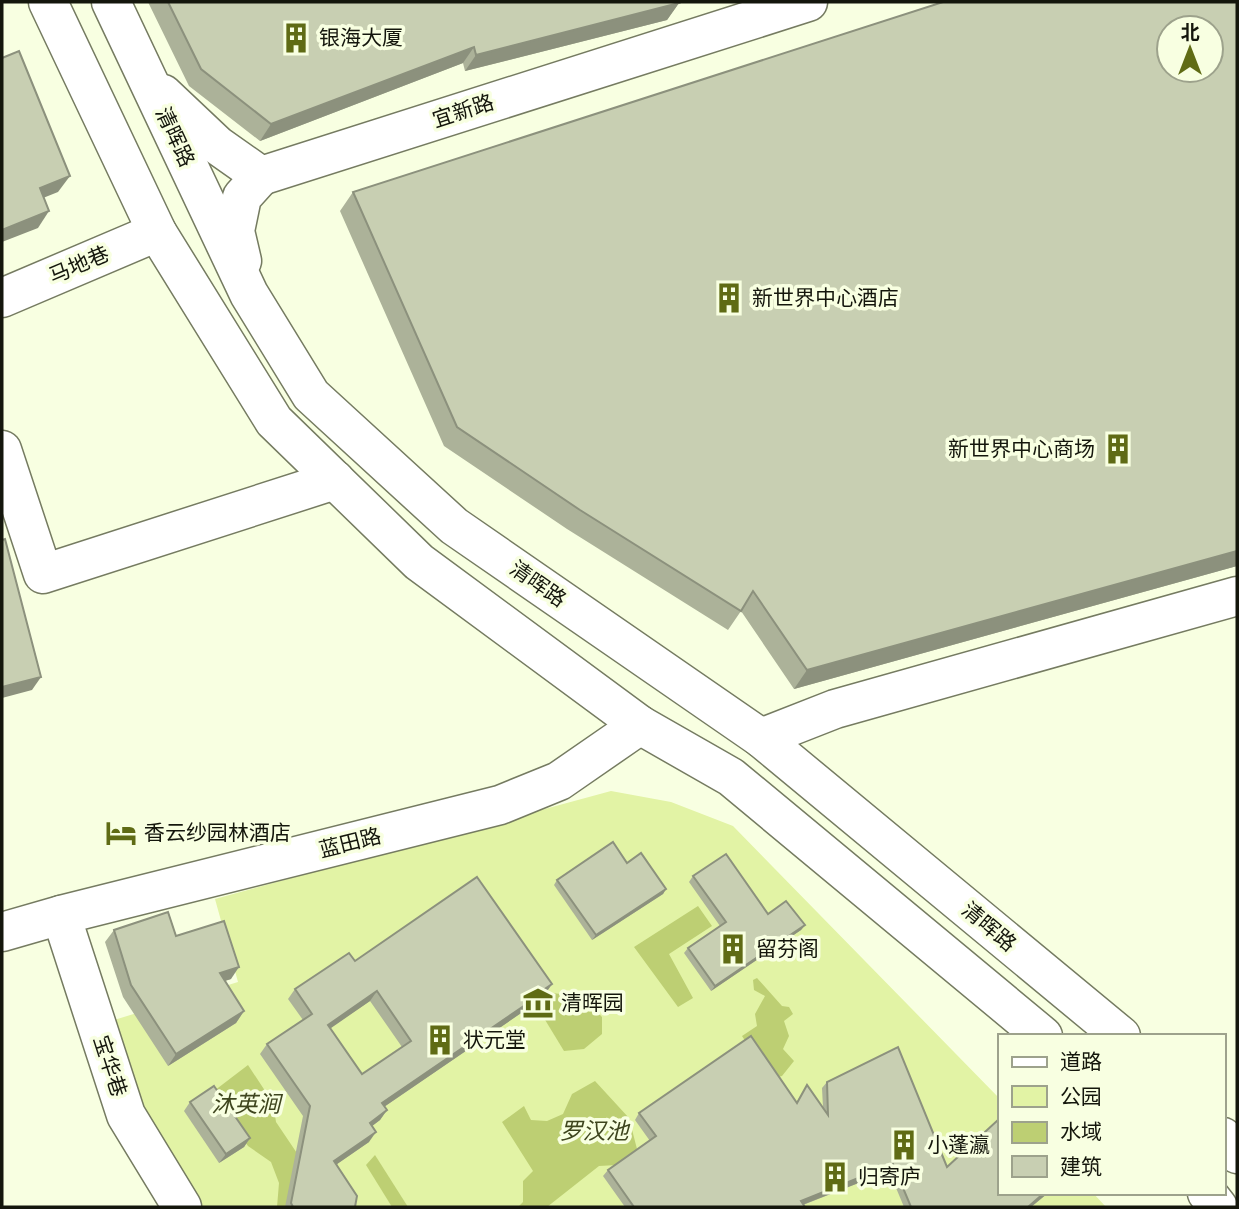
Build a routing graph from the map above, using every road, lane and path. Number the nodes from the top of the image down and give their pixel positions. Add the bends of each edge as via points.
1 (48, 2) edge
2 (111, 2) edge
3 (808, 2) edge
4 (147, 79) junction
5 (261, 176) junction
6 (157, 232) junction
7 (249, 294) junction
8 (2, 298) edge
9 (5, 470) edge
10 (335, 480) junction
11 (1237, 596) edge
12 (640, 725) junction
13 (761, 738) junction
14 (61, 915) junction
15 (2, 932) edge
16 (1042, 1034) edge
17 (1119, 1034) edge
18 (1225, 1139) edge
19 (1237, 1154) edge
20 (181, 1207) edge

1 - 6 street
2 - 4 street, 清晖路
3 - 5 street, 宜新路
4 - 5 street via 217,145
4 - 7 street, 清晖路
5 - 7 street via 242,197 235,231
6 - 8 street, 马地巷
6 - 10 street via 274,421
7 - 13 street, 清晖路 via 311,395 454,526
9 - 10 street via 43,574
10 - 12 street via 419,562
11 - 13 street via 835,709
12 - 14 street, 蓝田路 via 559,781 500,805
12 - 16 street via 732,777
13 - 17 street, 清晖路
14 - 15 street, 蓝田路
14 - 20 street, 宝华巷 via 126,1115
18 - 19 street

